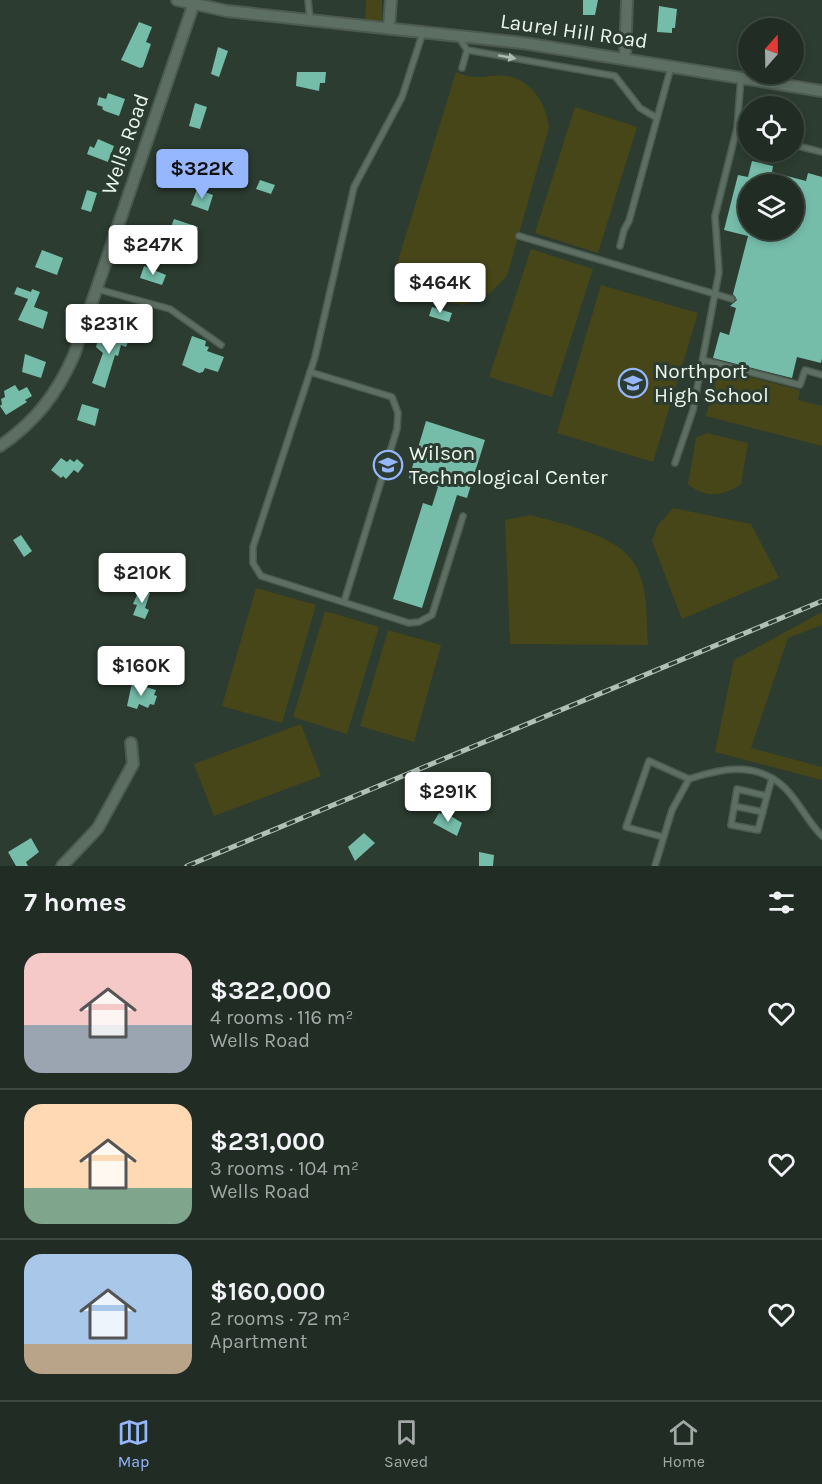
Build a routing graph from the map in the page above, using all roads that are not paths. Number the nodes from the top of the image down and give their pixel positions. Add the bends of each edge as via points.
1 (177, 0) edge
2 (308, 0) edge
3 (391, 0) edge
4 (627, 0) edge
5 (194, 3) junction
6 (310, 19) junction
7 (389, 27) junction
8 (424, 30) junction
9 (457, 34) junction
10 (467, 50) junction
11 (625, 58) junction
12 (671, 65) junction
13 (462, 68) dead end
14 (738, 76) edge
15 (740, 84) edge
16 (782, 84) edge
17 (822, 91) edge
18 (657, 118) junction
19 (737, 128) joint
20 (804, 148) edge
21 (822, 152) edge
22 (519, 236) dead end
23 (620, 246) dead end
24 (97, 289) junction
25 (713, 295) junction
26 (732, 299) dead end
27 (221, 345) dead end
28 (703, 360) junction
29 (310, 372) junction
30 (822, 375) edge
31 (0, 446) edge
32 (675, 463) dead end
33 (463, 516) dead end
34 (344, 602) junction
35 (131, 743) dead end
36 (772, 778) junction
37 (689, 779) junction
38 (767, 796) junction
39 (734, 806) junction
40 (763, 812) junction
41 (822, 836) edge
42 (663, 837) junction
43 (62, 866) edge
44 (655, 866) edge

1 - 5 street, Laurel Hill Road
2 - 6 lane
3 - 7 street
4 - 11 street
5 - 6 street, Laurel Hill Road via 227,11
5 - 24 street, Wells Road
6 - 7 street, Laurel Hill Road
7 - 8 street, Laurel Hill Road
8 - 9 street, Laurel Hill Road
8 - 29 lane via 402,97 354,186
9 - 10 lane
9 - 11 street, Laurel Hill Road
10 - 13 lane
10 -> 18 lane via 615,76 640,108
11 - 12 street, Laurel Hill Road
12 - 14 street, Laurel Hill Road
12 - 18 lane
15 - 19 lane
16 - 17 street, Laurel Hill Road
18 - 23 lane
19 - 25 lane via 715,216 719,272
20 - 21 lane
22 - 25 lane
24 - 27 lane via 170,309
24 - 31 street, Wells Road via 63,381 33,422
25 - 26 lane
25 - 28 lane
28 - 30 lane via 800,385 805,370
28 - 32 lane via 693,410
29 - 34 lane via 392,397 398,413 397,429
29 - 34 lane via 253,547 253,563 261,576
33 - 34 lane via 432,615 409,623
35 - 43 street via 133,764 98,828
36 - 37 lane via 737,767
36 - 38 lane
36 - 41 lane
37 - 42 lane
37 - 42 lane via 649,761 626,827
38 - 39 lane via 737,789
38 - 40 lane
39 - 40 lane
39 - 40 lane via 731,825 758,830
42 - 44 lane

